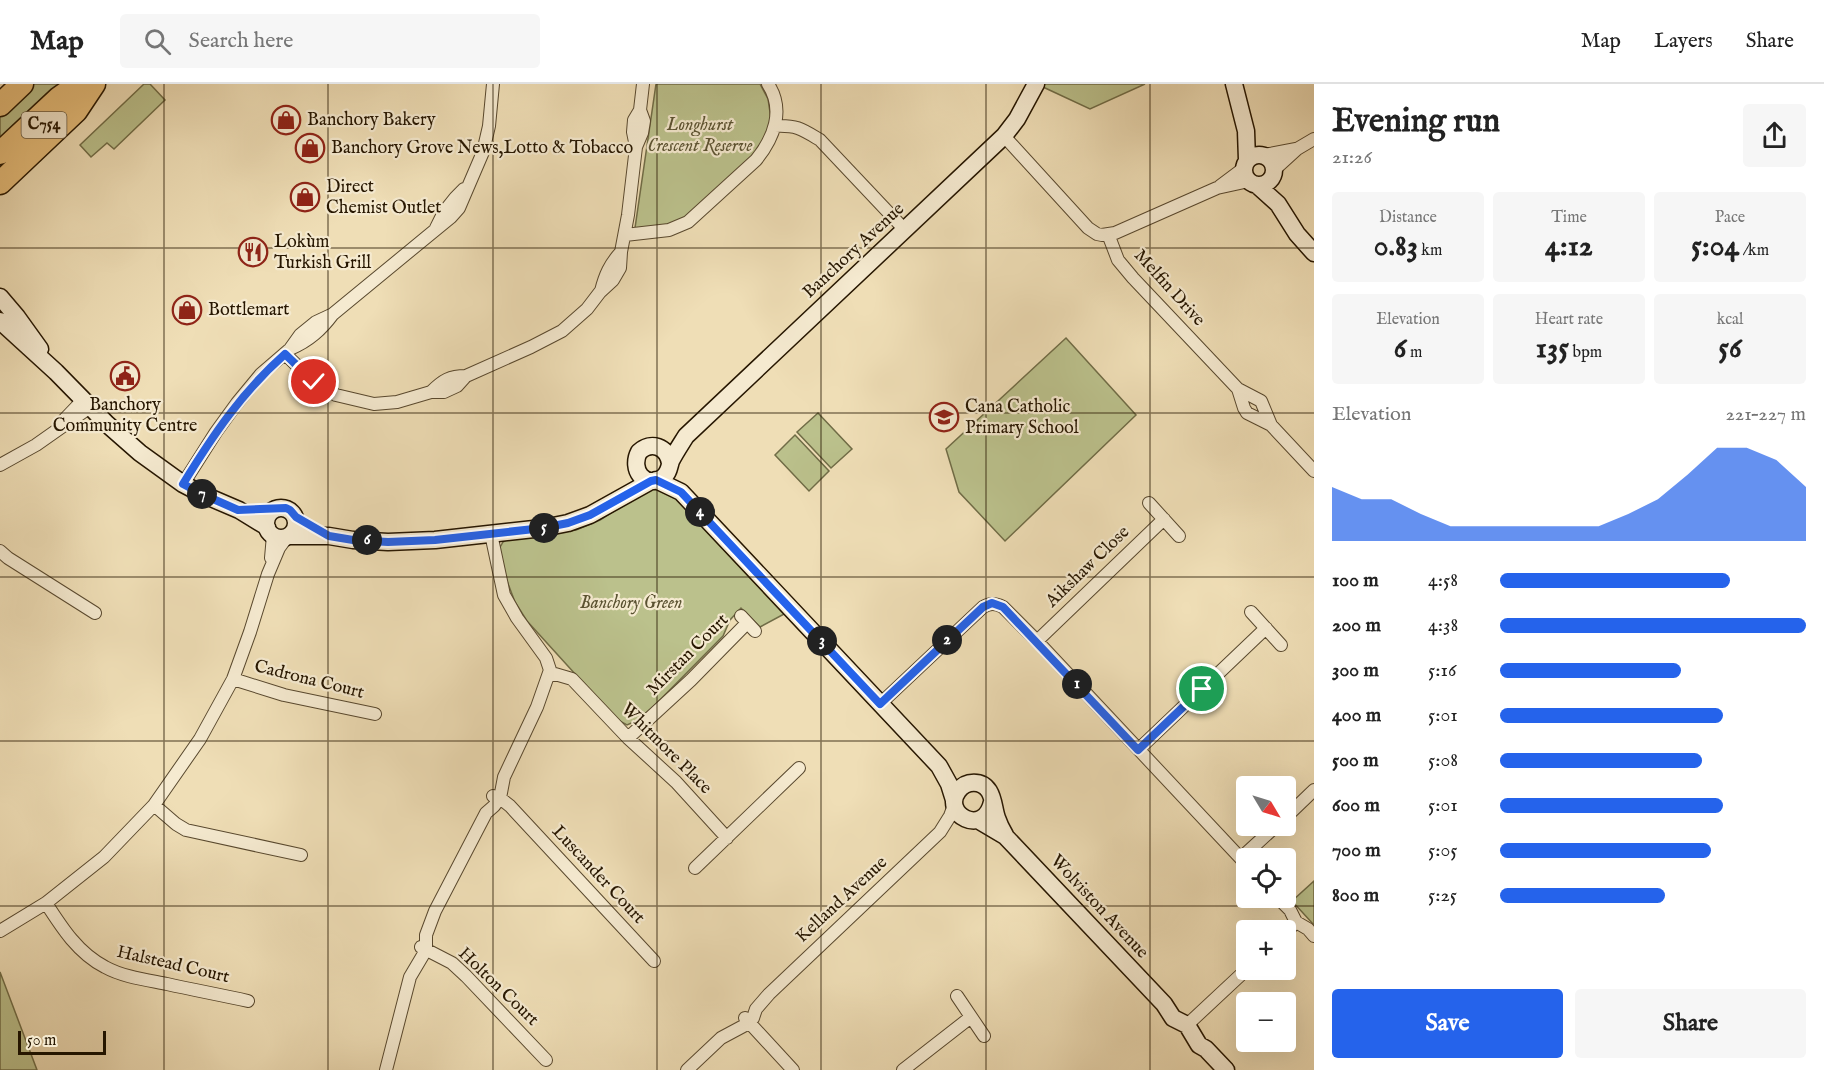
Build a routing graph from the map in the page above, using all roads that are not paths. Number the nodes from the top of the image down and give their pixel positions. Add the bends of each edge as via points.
1 (22, 84) edge
2 (79, 84) edge
3 (88, 84) edge
4 (94, 84) edge
5 (493, 84) edge
6 (643, 84) edge
7 (768, 84) edge
8 (1036, 84) edge
9 (1234, 84) edge
10 (0, 105) edge
11 (775, 126) junction
12 (1004, 136) junction
13 (1314, 139) edge
14 (1297, 149) junction
15 (0, 153) edge
16 (0, 167) edge
17 (1258, 169) junction
18 (0, 183) edge
19 (905, 230) junction
20 (1108, 234) junction
21 (625, 236) junction
22 (1314, 253) edge
23 (0, 297) edge
24 (8, 322) edge
25 (288, 351) junction
26 (1238, 389) junction
27 (86, 404) junction
28 (1271, 425) junction
29 (686, 436) junction
30 (655, 446) junction
31 (635, 464) junction
32 (670, 464) junction
33 (0, 465) edge
34 (1314, 471) edge
35 (654, 481) junction
36 (183, 484) junction
37 (681, 492) junction
38 (616, 500) junction
39 (1149, 503) dead end
40 (238, 510) junction
41 (273, 510) junction
42 (296, 517) junction
43 (1164, 519) junction
44 (279, 534) junction
45 (491, 534) junction
46 (329, 536) junction
47 (1179, 536) dead end
48 (0, 550) edge
49 (1251, 612) dead end
50 (95, 613) dead end
51 (748, 623) dead end
52 (1266, 628) junction
53 (1037, 641) junction
54 (1281, 645) dead end
55 (553, 676) junction
56 (233, 679) junction
57 (880, 704) junction
58 (375, 714) dead end
59 (628, 738) junction
60 (1138, 750) junction
61 (939, 766) junction
62 (799, 768) dead end
63 (973, 782) junction
64 (1314, 790) edge
65 (496, 799) junction
66 (954, 802) junction
67 (992, 802) junction
68 (154, 805) junction
69 (1296, 807) edge
70 (975, 820) junction
71 (939, 832) junction
72 (1005, 836) junction
73 (1267, 836) edge
74 (727, 838) junction
75 (1256, 848) edge
76 (1236, 853) edge
77 (301, 855) dead end
78 (695, 868) dead end
79 (46, 903) junction
80 (1296, 929) edge
81 (0, 931) edge
82 (1314, 937) edge
83 (423, 948) junction
84 (654, 961) dead end
85 (1236, 978) edge
86 (957, 996) dead end
87 (248, 1000) dead end
88 (971, 1017) junction
89 (747, 1021) junction
90 (1189, 1023) junction
91 (984, 1036) dead end
92 (546, 1060) dead end
93 (386, 1070) edge
94 (687, 1070) edge
95 (793, 1070) edge
96 (903, 1070) edge
97 (1226, 1070) edge

1 - 10 highway, C754
2 - 15 highway
3 - 16 highway, C754
4 - 18 highway via 76,111
5 - 25 street via 483,152 467,186 453,199 436,229 333,314 300,335
6 - 21 street via 640,110 644,122 636,147
7 - 11 street via 778,115
8 - 12 street, Banchory Avenue
9 - 17 street
11 - 19 street via 791,125 820,140
11 - 21 street via 756,160 688,222 669,230
12 - 19 street, Banchory Avenue
12 - 20 street via 1088,228 1097,234
13 - 14 street
14 - 17 street
14 - 17 street
17 - 20 street
17 - 22 street via 1297,234
19 - 29 street, Banchory Avenue
20 - 26 street, Melfin Drive via 1118,260
21 - 25 street via 600,292 562,331 466,376 442,381 431,392 397,402 374,404 353,400 314,382
23 - 24 street
24 - 27 street
25 - 36 street via 261,374 237,403
26 - 28 street, Melfin Drive via 1261,401
26 - 28 street, Melfin Drive via 1247,413
27 - 33 street via 36,445
27 - 36 street via 140,453
28 - 34 street, Melfin Drive
29 - 30 street, Banchory Avenue
29 - 32 street, Banchory Avenue
30 - 31 street via 639,452
30 - 32 street via 666,451
31 - 35 street via 640,476
31 - 38 street
32 - 35 street via 666,474
32 - 37 street
35 - 37 street
35 - 38 street
36 - 40 street
37 - 57 street
38 - 45 street via 568,523
39 - 43 street
40 - 41 street
40 - 44 street
41 - 42 street via 286,508
41 - 44 street via 267,517
42 - 44 street via 295,530
42 - 46 street
43 - 47 street
43 - 53 street, Aikshaw Close
44 - 46 street
44 - 56 street
45 - 46 street via 388,542
45 - 55 street via 504,595 536,642
48 - 50 street
49 - 52 street
51 - 59 street, Mirstan Court
52 - 54 street
52 - 60 street
53 - 57 street via 1003,607 988,604
53 - 60 street
55 - 59 street, Whitmore Place via 579,686
55 - 65 street via 512,759 499,775
56 - 58 street, Cadrona Court via 284,695
56 - 68 street via 200,739
57 - 61 street
59 - 74 street, Whitmore Place via 676,782
60 - 76 street
61 - 63 street
61 - 66 street
62 - 74 street
63 - 66 street via 962,786
63 - 67 street via 985,786
64 - 69 street
65 - 83 street via 477,816 476,831 435,911 425,922
65 - 84 street, Luscander Court via 510,806
66 - 70 street via 959,814
66 - 71 street, Kelland Avenue
67 - 70 street via 988,814
67 - 72 street, Wolviston Avenue
68 - 77 street via 186,830
68 - 79 street via 104,857
70 - 71 street, Kelland Avenue
70 - 72 street, Wolviston Avenue
71 - 89 street, Kelland Avenue via 769,994 758,999 751,1006
72 - 90 street, Wolviston Avenue via 1173,1018
73 - 75 street
74 - 78 street
79 - 81 street
79 - 87 street, Halstead Court via 67,935 104,967
80 - 82 street
83 - 92 street, Holton Court via 452,963
83 - 93 street via 408,970 411,977
85 - 90 street
86 - 88 street
88 - 91 street
88 - 96 street
89 - 94 street, Kelland Avenue via 731,1024
89 - 95 street
90 - 97 street, Wolviston Avenue via 1194,1039

